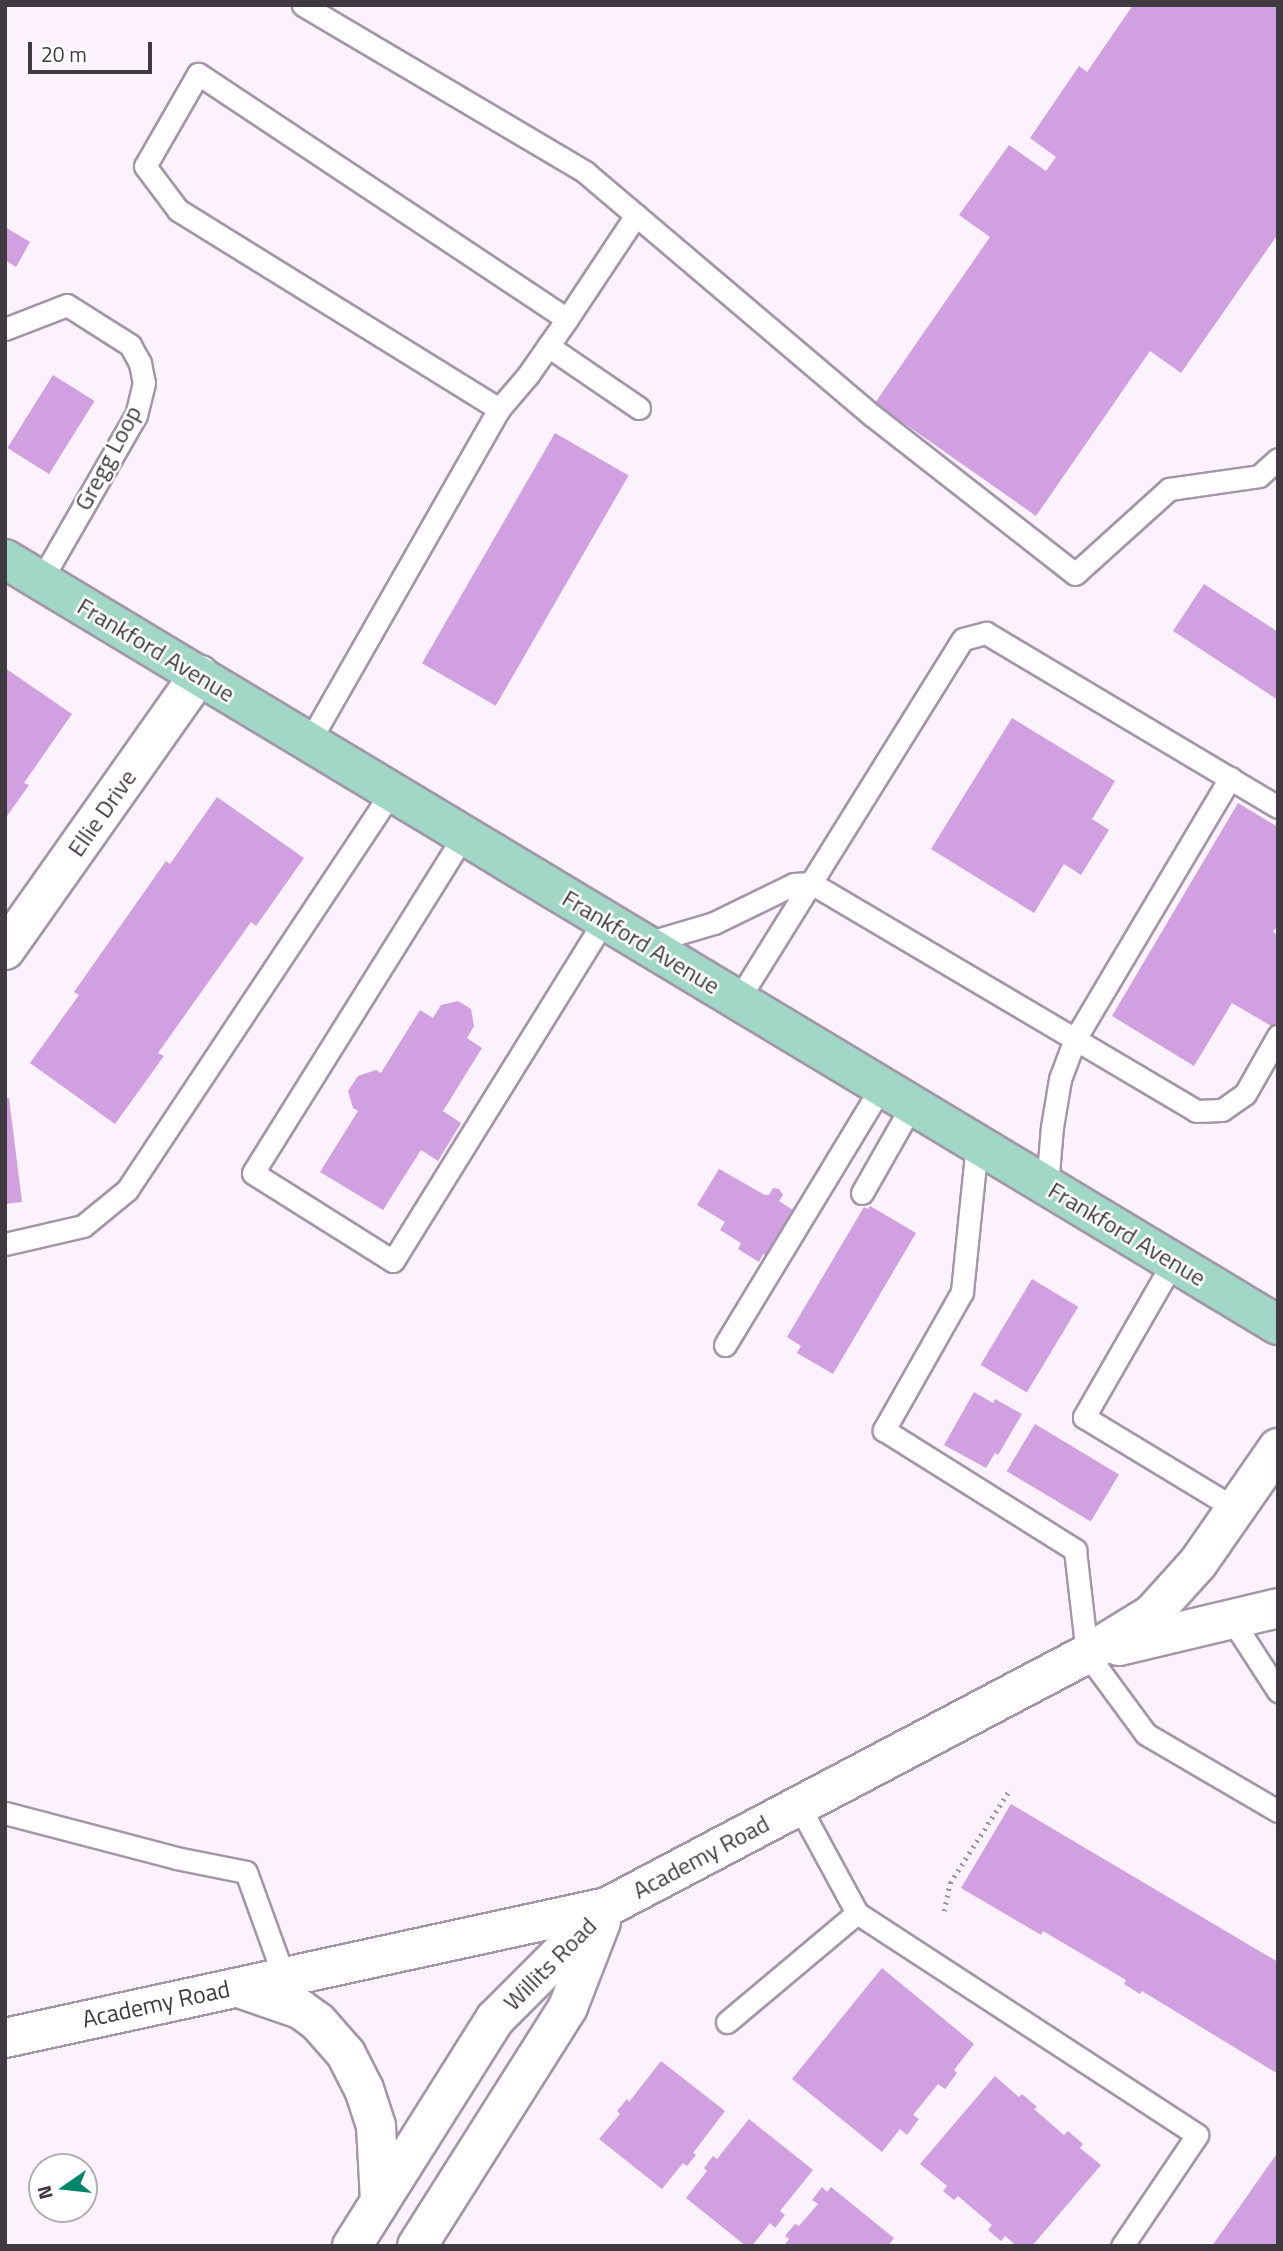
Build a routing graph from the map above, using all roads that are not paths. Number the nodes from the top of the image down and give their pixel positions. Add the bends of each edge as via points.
1 (303, 5) edge
2 (636, 215) junction
3 (567, 319) junction
4 (5, 329) edge
5 (548, 346) junction
6 (639, 408) dead end
7 (499, 409) junction
8 (1278, 459) edge
9 (5, 559) edge
10 (41, 580) junction
11 (199, 675) junction
12 (309, 742) junction
13 (1230, 778) junction
14 (391, 791) junction
15 (1278, 807) edge
16 (464, 835) junction
17 (811, 883) junction
18 (604, 921) junction
19 (643, 944) junction
20 (5, 950) edge
21 (738, 1000) junction
22 (1278, 1036) edge
23 (1074, 1039) junction
24 (897, 1096) junction
25 (977, 1144) junction
26 (1047, 1186) junction
27 (862, 1193) dead end
28 (5, 1244) edge
29 (1174, 1262) junction
30 (1278, 1325) edge
31 (725, 1345) dead end
32 (1278, 1448) edge
33 (1236, 1509) junction
34 (1278, 1608) edge
35 (1231, 1620) junction
36 (1087, 1654) junction
37 (1278, 1691) edge
38 (799, 1806) junction
39 (1278, 1811) edge
40 (5, 1813) edge
41 (607, 1906) junction
42 (857, 1913) junction
43 (284, 1977) junction
44 (235, 1987) junction
45 (727, 2022) dead end
46 (5, 2038) edge
47 (380, 2200) junction
48 (352, 2246) edge
49 (417, 2246) edge
50 (1122, 2246) edge

1 - 2 lane via 585,172
2 - 3 lane
2 - 8 lane via 873,416 1075,574 1169,489 1259,476
3 - 5 lane
3 - 7 lane via 198,74 145,166 178,210
4 - 10 lane, Gregg Loop via 67,305 130,345 144,383 136,415
5 - 6 lane
5 - 7 lane
7 - 12 lane
9 - 10 main road, Frankford Avenue
10 - 11 main road, Frankford Avenue
11 - 12 main road, Frankford Avenue
11 - 20 main road, Ellie Drive
12 - 14 main road, Frankford Avenue
13 - 15 lane
13 - 17 lane via 986,633 963,639
13 - 23 lane
14 - 16 main road, Frankford Avenue
14 - 28 lane via 127,1190 83,1226
16 - 18 main road, Frankford Avenue
16 - 18 lane via 253,1174 381,1254 393,1261
17 - 19 lane via 794,884 714,923
17 - 21 lane
17 - 23 lane
18 - 19 main road, Frankford Avenue
19 - 21 main road, Frankford Avenue
21 - 24 main road, Frankford Avenue
22 - 23 lane via 1245,1094 1222,1110 1209,1111 1196,1111
23 - 26 lane via 1060,1079
24 - 25 main road, Frankford Avenue
24 - 27 lane
24 - 31 lane
25 - 26 main road, Frankford Avenue
25 - 36 lane via 961,1292 884,1430 1075,1550
26 - 29 main road, Frankford Avenue
29 - 30 main road, Frankford Avenue
29 - 33 lane via 1084,1417
32 - 33 main road, Academy Road
33 - 36 main road, Academy Road via 1198,1563 1152,1614
34 - 35 main road
35 - 36 main road
35 - 37 lane
36 - 38 main road, Academy Road
36 - 39 lane via 1146,1734
38 - 41 main road, Academy Road
38 - 42 lane
40 - 43 lane via 246,1872
41 - 43 main road, Academy Road
41 - 47 main road, Willits Road via 495,2019
41 - 49 main road, Willits Road via 568,2007
42 - 45 lane
42 - 50 lane via 1198,2135
43 - 44 main road, Academy Road
44 - 46 main road, Academy Road
44 - 47 main road via 300,2009 346,2054 376,2126
47 - 48 main road, Willits Road

